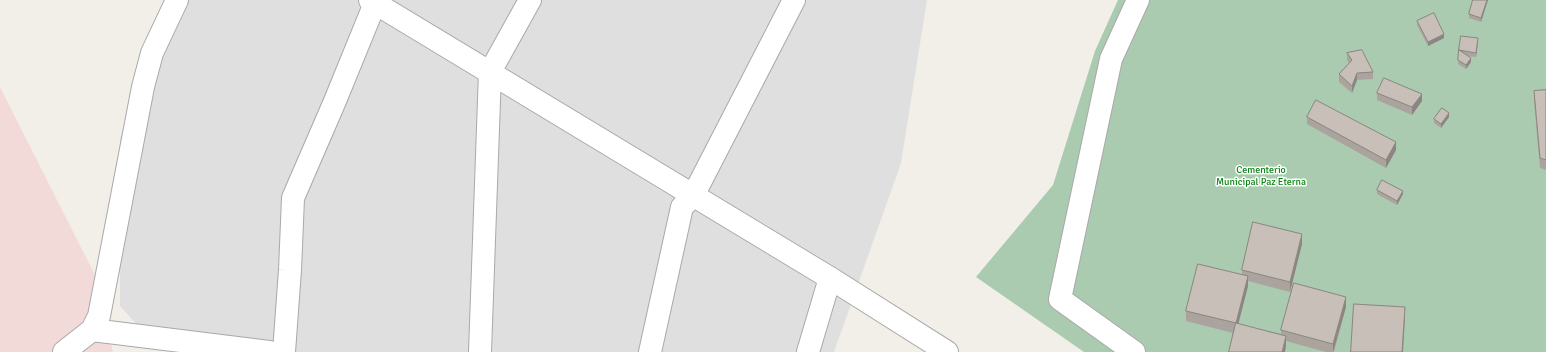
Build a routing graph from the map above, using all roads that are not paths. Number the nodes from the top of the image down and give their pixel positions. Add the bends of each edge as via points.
1 (177, 0) edge
2 (794, 0) edge
3 (1138, 0) edge
4 (372, 2) edge
5 (525, 2) edge
6 (490, 72) junction
7 (693, 196) junction
8 (830, 278) junction
9 (92, 330) junction
10 (64, 352) edge
11 (269, 352) edge
12 (284, 352) edge
13 (480, 352) edge
14 (650, 352) edge
15 (808, 352) edge
16 (947, 352) edge
17 (1134, 352) edge

1 - 9 street via 152,53 143,87 99,316
2 - 7 street
3 - 17 street via 1111,59 1060,299
4 - 6 street
4 - 12 street via 335,101 293,198
5 - 6 street
6 - 7 street
6 - 13 street
7 - 8 street
7 - 14 street via 682,207
8 - 15 street
8 - 16 street
9 - 10 street
9 - 11 street

